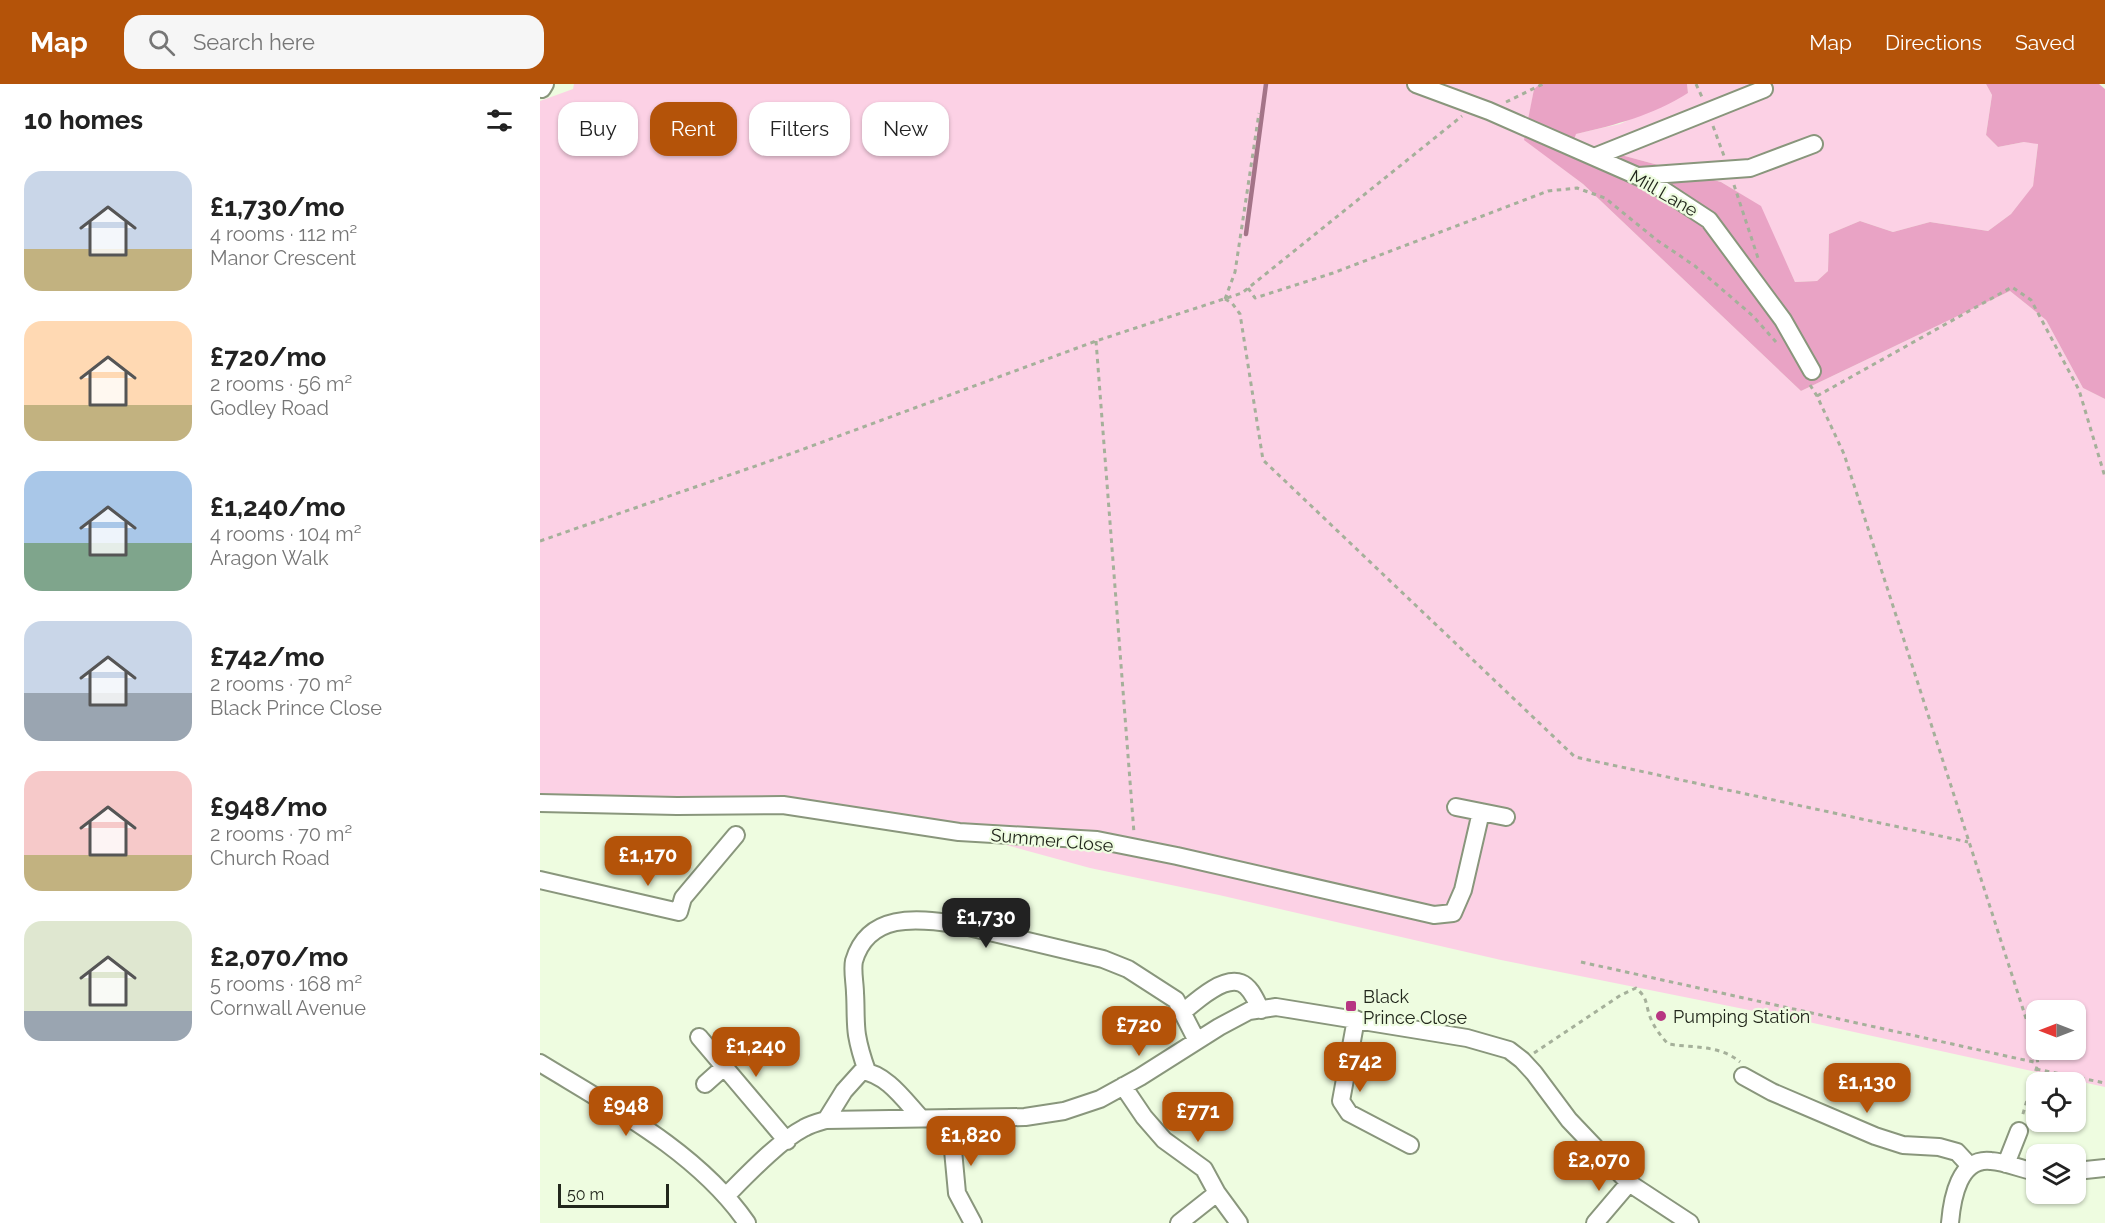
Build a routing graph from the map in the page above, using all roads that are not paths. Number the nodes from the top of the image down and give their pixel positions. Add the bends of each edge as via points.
1 (1416, 84) edge
2 (1764, 89) dead end
3 (1814, 144) dead end
4 (1594, 157) junction
5 (1638, 176) junction
6 (1810, 378) road end
7 (540, 803) edge
8 (1456, 807) dead end
9 (1481, 812) junction
10 (1506, 817) dead end
11 (736, 835) dead end
12 (540, 880) edge
13 (1261, 1010) junction
14 (1183, 1012) junction
15 (1356, 1019) junction
16 (699, 1037) dead end
17 (1197, 1041) junction
18 (540, 1063) edge
19 (724, 1067) junction
20 (867, 1071) junction
21 (1743, 1076) road end
22 (705, 1084) dead end
23 (1123, 1086) junction
24 (921, 1118) junction
25 (950, 1118) junction
26 (826, 1120) junction
27 (2019, 1131) road end
28 (1404, 1135) dead end
29 (787, 1141) junction
30 (2006, 1164) junction
31 (1970, 1166) junction
32 (2105, 1168) edge
33 (2026, 1169) edge
34 (2086, 1170) edge
35 (1629, 1183) junction
36 (1217, 1193) junction
37 (726, 1196) junction
38 (747, 1223) edge
39 (973, 1223) edge
40 (1179, 1223) edge
41 (1239, 1223) edge
42 (1595, 1223) edge
43 (1690, 1223) edge
44 (1950, 1223) edge

1 - 4 street, Mill Lane
2 - 4 street
3 - 5 street via 1750,168
4 - 5 street, Mill Lane
5 - 6 street, Mill Lane via 1709,220 1783,320
7 - 9 street, Summer Close via 783,805 959,832 1097,840 1434,915 1453,913 1463,890
8 - 9 street
9 - 10 street
11 - 12 street via 683,898 679,912
13 - 14 street via 1250,990 1240,983 1225,983
13 - 15 street via 1276,1007
13 - 17 street via 1249,1011
14 - 17 street
14 - 20 street via 1176,1000 1150,981 1102,959 956,924 890,923 871,932 854,963 857,1035
15 - 28 street via 1341,1101 1349,1113
15 - 35 street via 1476,1040 1509,1050
16 - 19 street
17 - 23 street
18 - 37 street via 642,1127
19 - 22 street
19 - 29 street
20 - 24 street via 889,1084
20 - 26 street via 862,1071 844,1091
21 - 31 street via 1875,1136 1903,1145 1957,1152
23 - 25 street via 1064,1111 1025,1117
23 - 36 street via 1164,1140 1204,1168
24 - 25 street
24 - 26 street
25 - 39 street via 957,1193
26 - 29 street via 804,1128
27 - 30 street
29 - 37 street
30 - 31 street via 1985,1160
30 - 33 street
31 - 44 street via 1954,1192
32 - 34 street
35 - 42 street
35 - 43 street
36 - 40 street
36 - 41 street
37 - 38 street

